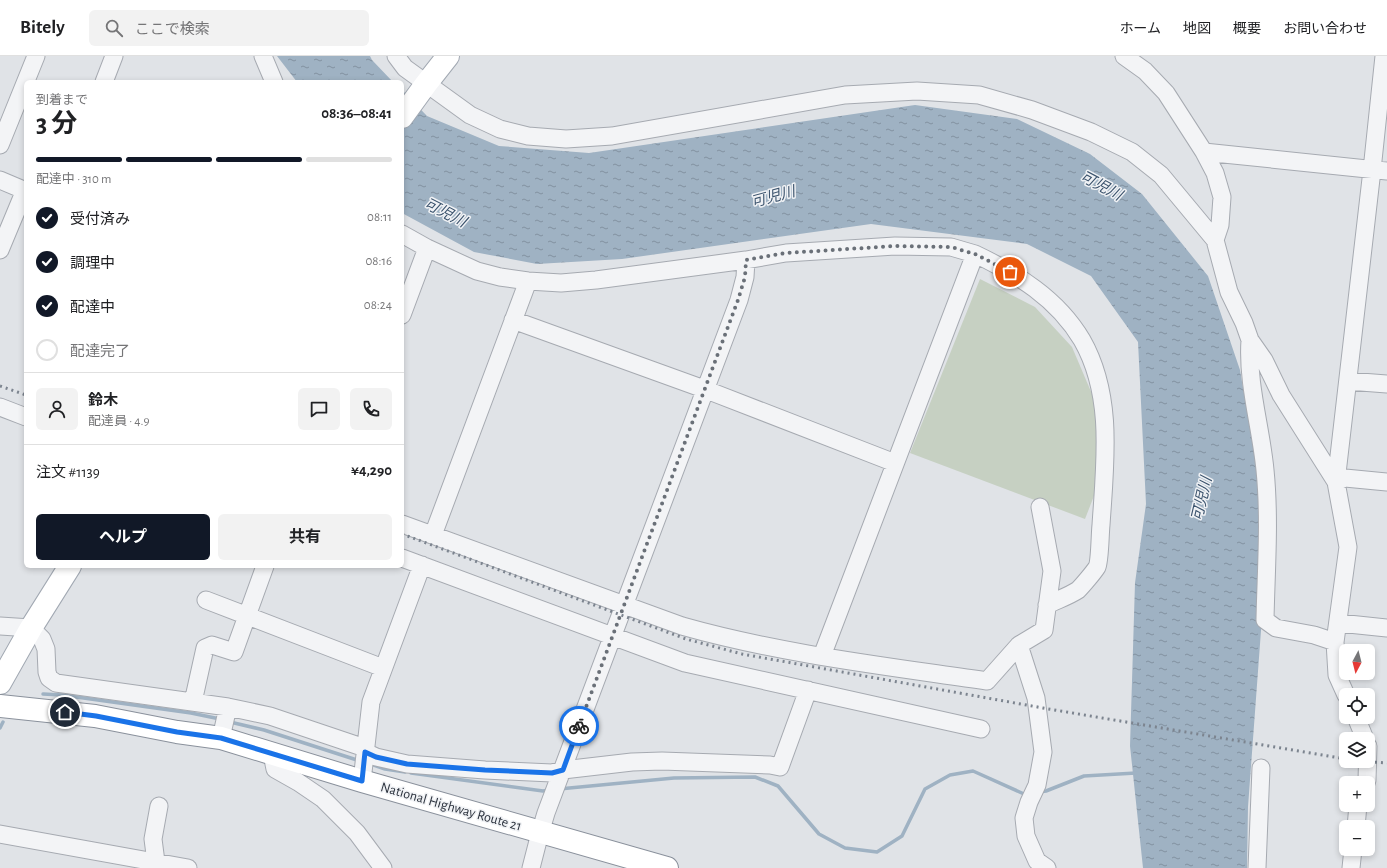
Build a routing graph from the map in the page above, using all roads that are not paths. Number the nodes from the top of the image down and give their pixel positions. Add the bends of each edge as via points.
1 (36, 56) edge
2 (114, 56) edge
3 (263, 56) edge
4 (396, 56) edge
5 (448, 56) edge
6 (1124, 56) edge
7 (1384, 56) edge
8 (26, 80) edge
9 (105, 80) edge
10 (273, 80) edge
11 (426, 84) junction
12 (24, 86) edge
13 (404, 114) edge
14 (0, 145) edge
15 (1204, 152) junction
16 (1380, 170) edge
17 (0, 180) edge
18 (24, 191) edge
19 (24, 193) edge
20 (404, 235) edge
21 (1214, 240) junction
22 (428, 248) junction
23 (0, 250) edge
24 (975, 254) junction
25 (746, 260) junction
26 (528, 281) junction
27 (404, 310) edge
28 (513, 320) junction
29 (1250, 340) junction
30 (1348, 381) junction
31 (1387, 384) edge
32 (704, 389) junction
33 (0, 407) edge
34 (24, 416) edge
35 (896, 463) junction
36 (1336, 482) junction
37 (1387, 482) edge
38 (1040, 507) dead end
39 (404, 525) edge
40 (433, 535) junction
41 (404, 559) edge
42 (422, 565) junction
43 (69, 568) edge
44 (264, 568) edge
45 (206, 600) dead end
46 (1048, 604) junction
47 (624, 606) junction
48 (247, 616) junction
49 (1339, 623) junction
50 (0, 626) edge
51 (31, 628) junction
52 (1387, 628) edge
53 (612, 636) junction
54 (1336, 642) junction
55 (1019, 644) junction
56 (822, 656) junction
57 (383, 668) junction
58 (0, 683) edge
59 (1343, 688) edge
60 (808, 690) junction
61 (193, 702) junction
62 (0, 706) edge
63 (228, 707) junction
64 (981, 729) dead end
65 (221, 738) junction
66 (365, 750) junction
67 (272, 754) junction
68 (1261, 768) dead end
69 (563, 770) junction
70 (362, 781) junction
71 (159, 806) dead end
72 (540, 833) junction
73 (0, 834) edge
74 (1352, 856) edge
75 (156, 862) junction
76 (188, 868) edge
77 (383, 868) edge
78 (531, 868) edge
79 (667, 868) edge
80 (1047, 868) edge
81 (1257, 868) edge
82 (1351, 868) edge

1 - 8 street
2 - 9 street
3 - 10 street
4 - 11 street via 405,68
5 - 11 main road
6 - 15 street via 1145,71 1166,93
7 - 16 street
11 - 13 main road
11 - 21 street via 470,115 500,129 528,136 566,139 612,136 845,95 917,91 979,95 1032,110 1091,132 1132,152 1161,175
12 - 14 street
15 - 16 street
15 - 21 street via 1215,173 1222,197 1220,225
16 - 30 street
17 - 18 street
19 - 23 street
20 - 22 street
21 - 29 street via 1229,292
22 - 26 street via 477,271
22 - 27 street
24 - 25 street via 951,247 895,246 786,253
24 - 35 street
24 - 46 street via 1018,277 1038,290 1054,305 1081,340 1092,360 1098,379 1104,414 1105,463 1098,566 1078,590
25 - 26 street via 596,280 561,283
25 - 32 street via 745,277 738,300
26 - 28 street
28 - 32 street
28 - 40 street
29 - 36 street
29 - 54 street via 1249,360 1268,509 1265,620 1276,628
30 - 31 street
30 - 36 street
32 - 35 street
32 - 47 street
33 - 34 street
35 - 56 street
36 - 37 street via 1345,478
36 - 49 street via 1348,547
38 - 46 street via 1052,571
39 - 40 street
40 - 47 street
41 - 42 street
42 - 53 street
42 - 57 street
43 - 51 main road
44 - 48 street
45 - 48 street
46 - 55 street via 1044,630
47 - 53 street
47 - 56 street via 717,636
48 - 57 street
48 - 61 street via 234,652 212,645 205,648
49 - 52 street
49 - 54 street
50 - 51 street
51 - 58 main road
51 - 61 street via 42,639 46,649 47,672 49,678 56,683
53 - 60 street via 685,662
53 - 69 street
54 - 59 street via 1337,675
55 - 56 street via 987,681
55 - 80 street via 1036,698 1042,752 1037,785 1028,802 1024,818 1026,836 1037,861
57 - 66 street via 371,702
60 - 64 street
60 - 69 street via 780,767 662,761
61 - 63 street
62 - 65 main road, National Highway Route 21 via 96,716
63 - 65 street
63 - 66 street via 270,716
65 - 67 main road, National Highway Route 21
66 - 69 street via 376,757 407,764 552,773
66 - 70 street
67 - 70 main road, National Highway Route 21
67 - 77 street via 275,769 323,799 357,833
68 - 81 street
69 - 72 street
70 - 72 main road, National Highway Route 21
71 - 75 street via 153,839
72 - 78 street
72 - 79 main road, National Highway Route 21
73 - 75 street
74 - 82 street
75 - 76 street

